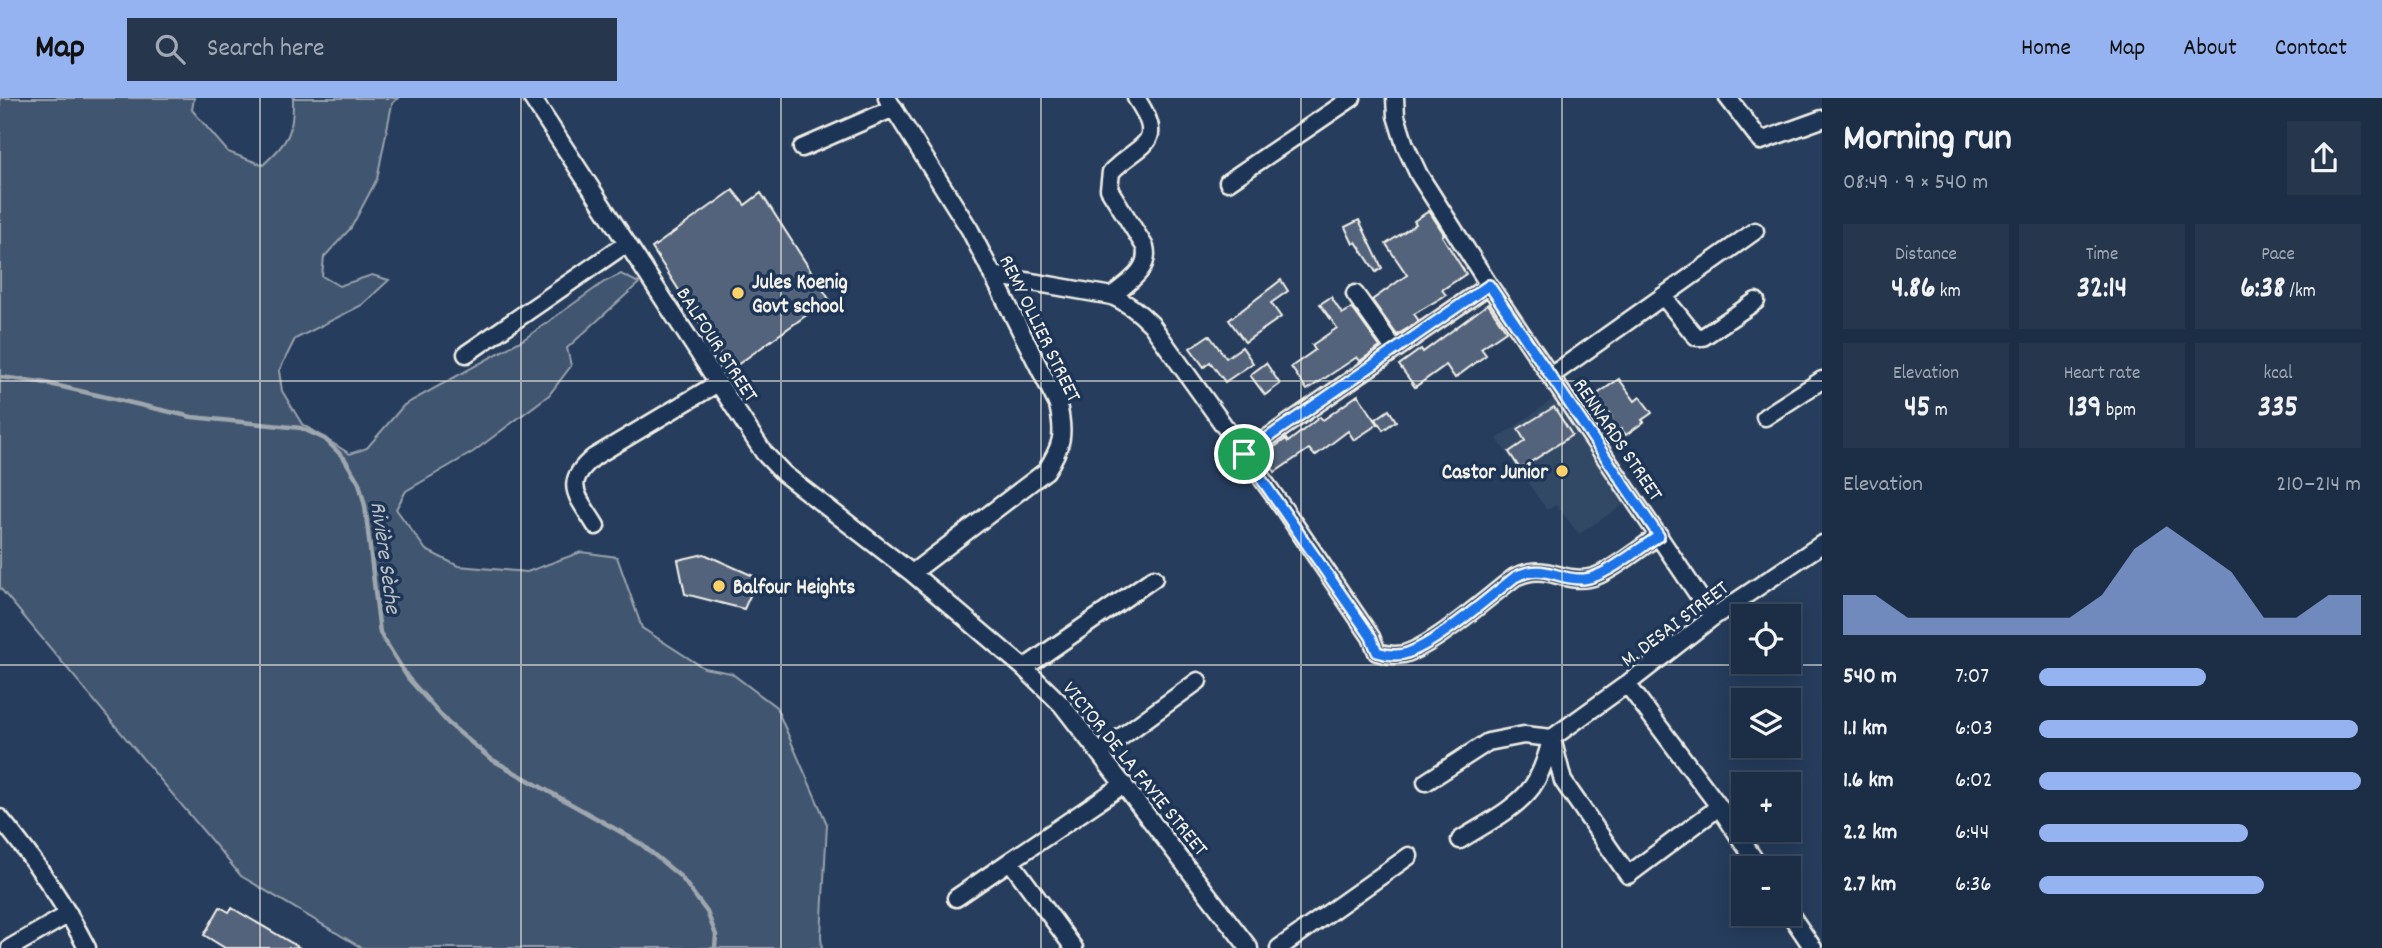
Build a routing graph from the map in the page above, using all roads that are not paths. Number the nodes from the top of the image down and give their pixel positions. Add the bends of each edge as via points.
1 (532, 98) edge
2 (1136, 98) edge
3 (1352, 98) edge
4 (1395, 98) edge
5 (1728, 98) edge
6 (891, 103) edge
7 (1822, 119) edge
8 (802, 148) dead end
9 (1228, 182) dead end
10 (1755, 231) dead end
11 (626, 243) junction
12 (992, 275) junction
13 (1489, 285) junction
14 (1355, 294) dead end
15 (1112, 296) junction
16 (1663, 296) junction
17 (1756, 301) dead end
18 (1395, 350) junction
19 (466, 354) dead end
20 (1552, 375) junction
21 (1822, 380) edge
22 (718, 383) junction
23 (1765, 417) dead end
24 (1244, 454) junction
25 (596, 526) dead end
26 (1659, 536) junction
27 (1822, 544) edge
28 (912, 573) junction
29 (1154, 579) dead end
30 (1713, 617) junction
31 (1024, 668) junction
32 (1198, 681) dead end
33 (1627, 684) junction
34 (1552, 738) junction
35 (1099, 753) junction
36 (1426, 782) dead end
37 (1124, 784) junction
38 (1718, 805) junction
39 (0, 818) edge
40 (1460, 841) dead end
41 (1409, 856) dead end
42 (1752, 856) edge
43 (1010, 861) junction
44 (956, 898) dead end
45 (69, 914) junction
46 (1798, 926) edge
47 (10, 948) edge
48 (87, 948) edge
49 (1074, 948) edge
50 (1249, 948) edge
51 (1279, 948) edge
52 (1813, 948) edge

1 - 11 street, BALFOUR STREET
2 - 15 street via 1148,117 1149,137 1145,146 1111,173 1109,189 1147,254 1142,270
3 - 9 street
4 - 13 street, RENNARDS STREET via 1405,145 1419,175
5 - 7 street via 1761,141
6 - 8 street
6 - 12 street, REMY OLLIER STREET via 970,230
10 - 16 street
11 - 19 street
11 - 22 street, BALFOUR STREET
12 - 15 street
12 - 28 street, REMY OLLIER STREET via 1058,405 1063,428 1059,451 1046,471
13 - 18 street
13 - 20 street, RENNARDS STREET
14 - 18 street
15 - 24 street via 1152,324
16 - 17 street via 1697,337
16 - 20 street
18 - 24 street
20 - 26 street, RENNARDS STREET
21 - 23 street
22 - 25 street via 580,468 574,481 576,493
22 - 28 street, BALFOUR STREET via 764,453 784,474
24 - 26 street via 1377,652 1388,656 1425,644 1529,570 1594,578
26 - 30 street, RENNARDS STREET
27 - 30 street, M. DESAI STREET
28 - 31 street, VICTOR DE LA FAYIE STREET
29 - 31 street
30 - 33 street, M. DESAI STREET
31 - 35 street, VICTOR DE LA FAYIE STREET via 1062,705
32 - 35 street
33 - 34 street, M. DESAI STREET
33 - 38 street
34 - 36 street via 1524,735 1488,742
34 - 38 street via 1563,781 1628,875
34 - 40 street via 1532,788
35 - 37 street, VICTOR DE LA FAYIE STREET
37 - 43 street
37 - 50 street, VICTOR DE LA FAYIE STREET
38 - 42 street
39 - 45 street
41 - 51 street
43 - 44 street
43 - 49 street
45 - 47 street
45 - 48 street
46 - 52 street

